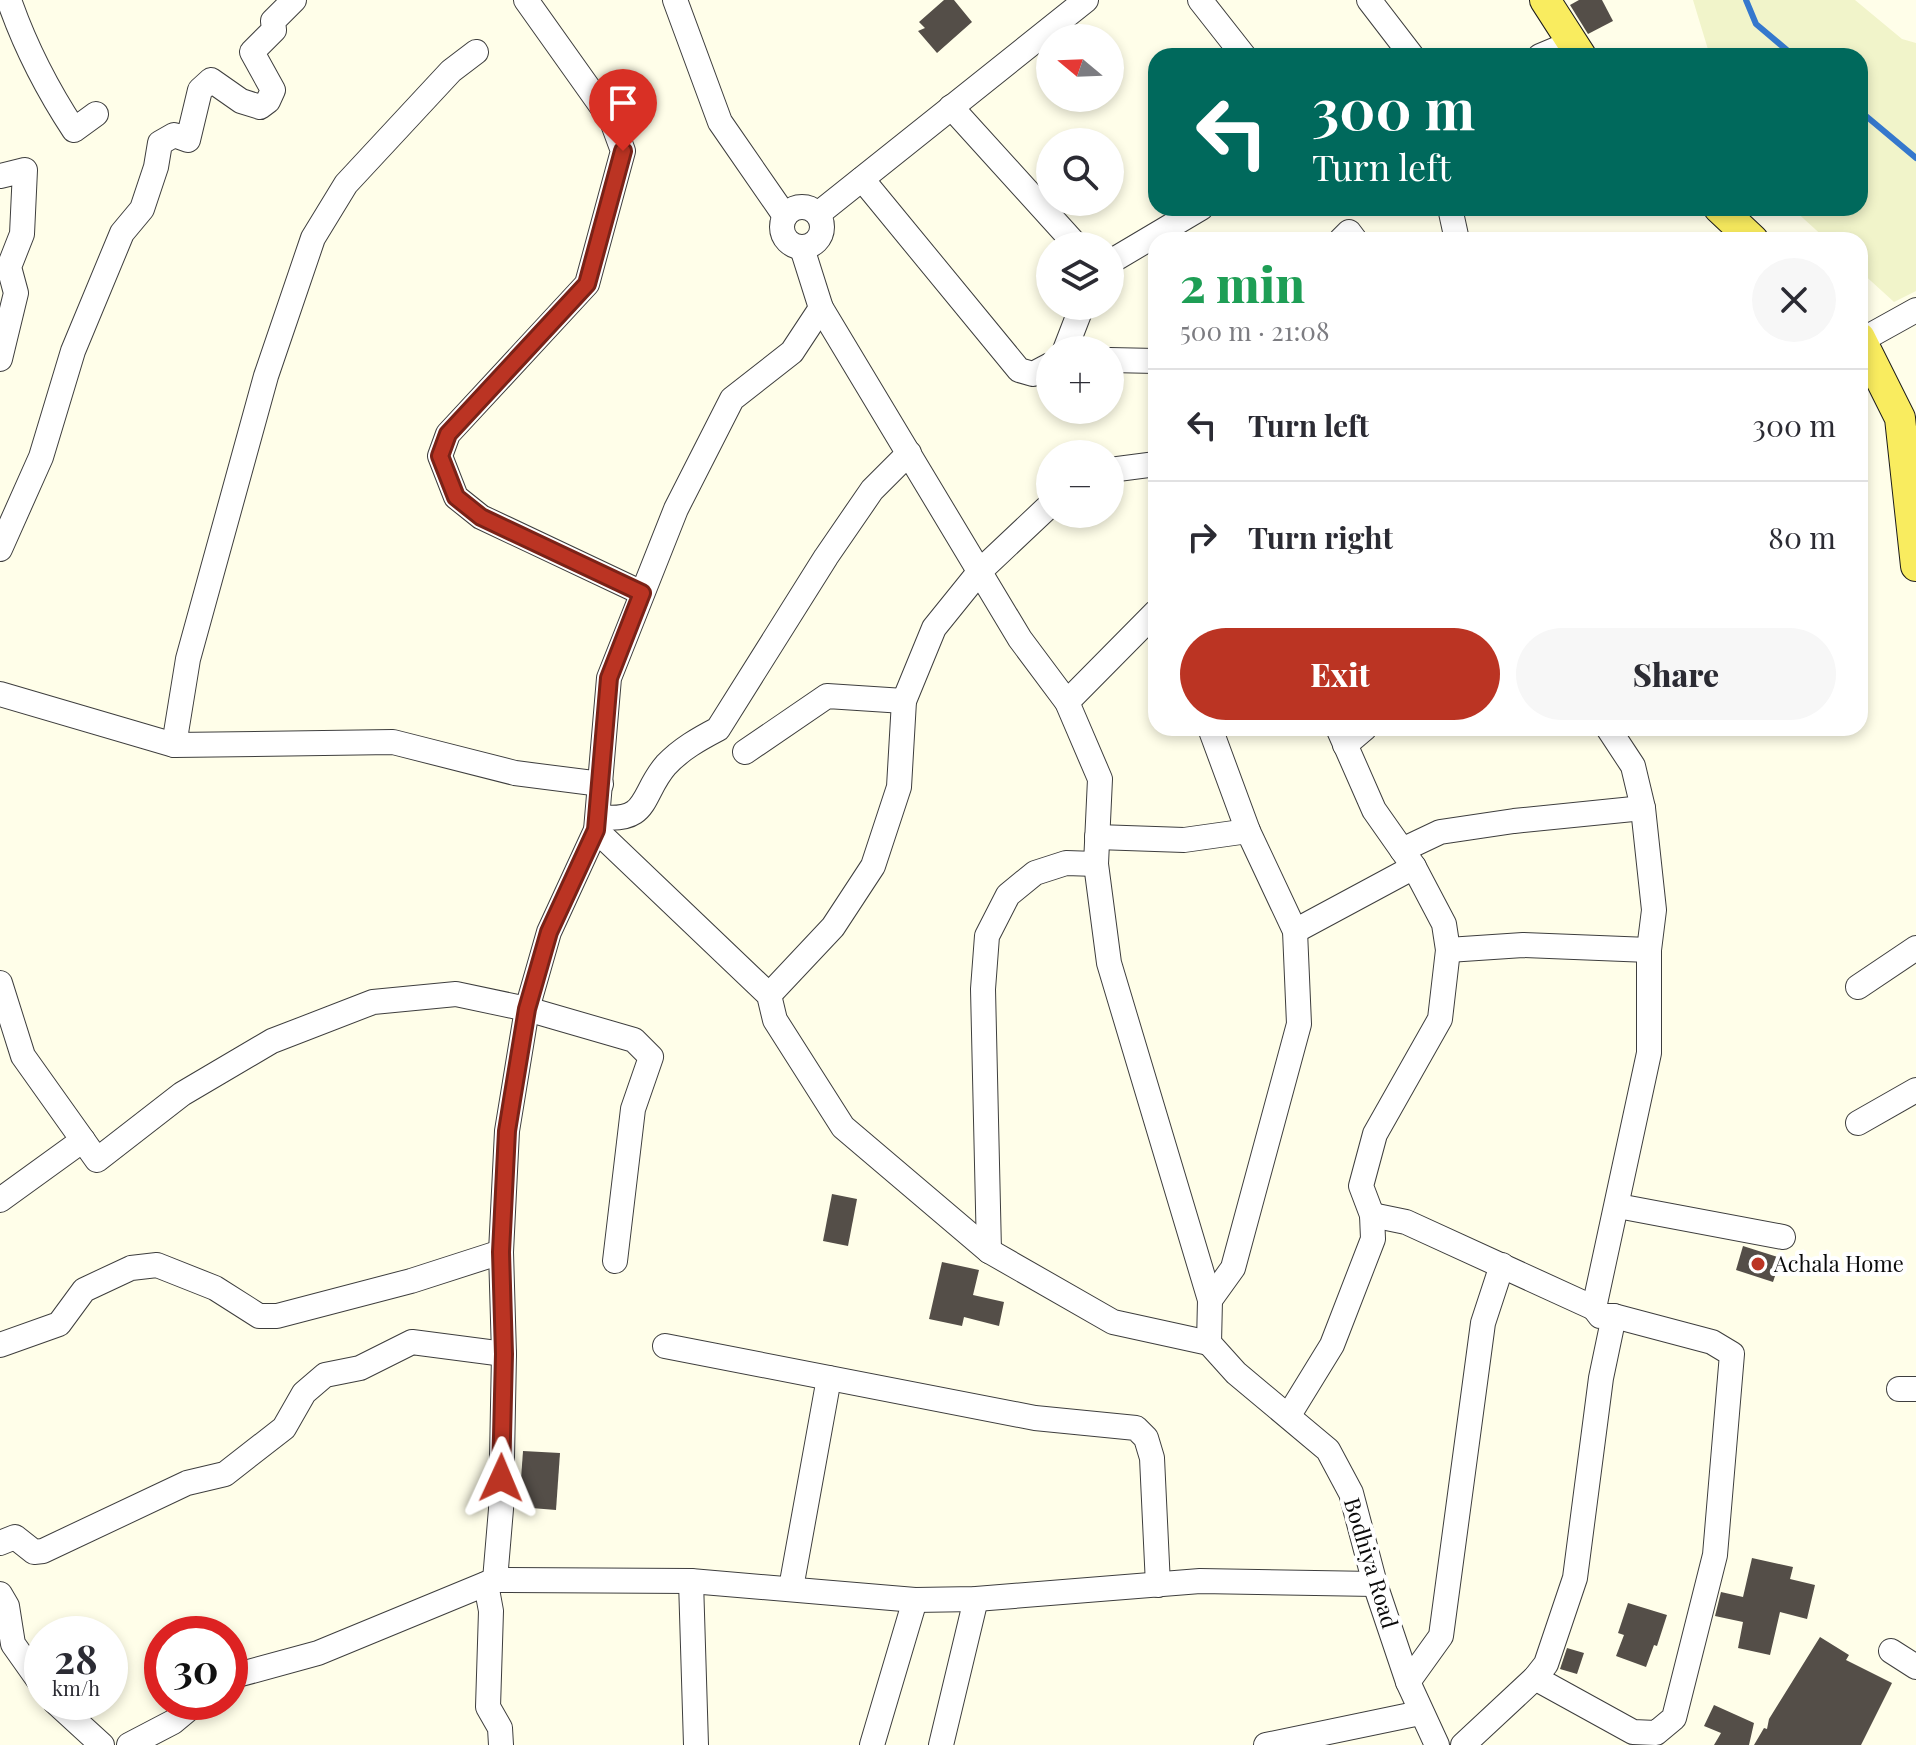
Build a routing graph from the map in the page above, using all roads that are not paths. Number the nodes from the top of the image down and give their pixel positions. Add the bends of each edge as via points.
1 (294, 0) edge
2 (526, 0) edge
3 (675, 0) edge
4 (1086, 0) edge
5 (1200, 0) edge
6 (1369, 0) edge
7 (1545, 0) edge
8 (11, 6) edge
9 (1238, 48) edge
10 (1406, 48) edge
11 (1575, 48) edge
12 (476, 52) dead end
13 (951, 107) junction
14 (96, 114) dead end
15 (0, 176) edge
16 (862, 179) junction
17 (818, 214) junction
18 (785, 216) junction
19 (1188, 216) edge
20 (1728, 216) edge
21 (1064, 232) edge
22 (1161, 232) edge
23 (1744, 232) edge
24 (1148, 239) edge
25 (802, 248) junction
26 (1124, 254) edge
27 (821, 308) junction
28 (1916, 310) edge
29 (1868, 335) edge
30 (1868, 353) edge
31 (0, 359) edge
32 (1124, 360) edge
33 (1148, 361) edge
34 (1036, 372) edge
35 (909, 453) junction
36 (1148, 465) edge
37 (1124, 468) edge
38 (1036, 518) edge
39 (0, 549) edge
40 (1916, 566) edge
41 (980, 571) junction
42 (642, 593) junction
43 (1148, 620) edge
44 (0, 694) edge
45 (904, 701) junction
46 (1067, 702) junction
47 (1213, 736) edge
48 (1341, 736) edge
49 (1613, 736) edge
50 (174, 745) junction
51 (745, 752) dead end
52 (601, 784) junction
53 (1643, 808) junction
54 (597, 824) junction
55 (1248, 831) junction
56 (1097, 837) junction
57 (1408, 858) junction
58 (1096, 864) junction
59 (1295, 931) junction
60 (1916, 948) edge
61 (1448, 950) junction
62 (1649, 950) junction
63 (0, 983) edge
64 (1858, 987) dead end
65 (769, 995) junction
66 (527, 1009) junction
67 (0, 1036) edge
68 (23, 1056) junction
69 (1916, 1090) edge
70 (1858, 1123) dead end
71 (83, 1140) junction
72 (0, 1200) edge
73 (1618, 1206) junction
74 (1372, 1215) junction
75 (1783, 1237) dead end
76 (989, 1251) junction
77 (501, 1252) junction
78 (615, 1261) dead end
79 (1502, 1265) junction
80 (1210, 1300) junction
81 (1604, 1312) junction
82 (1209, 1343) junction
83 (0, 1345) edge
84 (665, 1346) dead end
85 (504, 1354) junction
86 (829, 1378) junction
87 (1289, 1415) junction
88 (0, 1543) edge
89 (691, 1581) junction
90 (491, 1582) junction
91 (1375, 1584) junction
92 (1158, 1585) junction
93 (791, 1588) junction
94 (0, 1594) edge
95 (976, 1599) junction
96 (915, 1600) junction
97 (1891, 1651) dead end
98 (24, 1660) edge
99 (1916, 1667) edge
100 (248, 1672) edge
101 (1535, 1678) junction
102 (1408, 1682) junction
103 (1420, 1713) junction
104 (75, 1720) edge
105 (175, 1720) edge
106 (102, 1745) edge
107 (129, 1745) edge
108 (501, 1745) edge
109 (696, 1745) edge
110 (872, 1745) edge
111 (941, 1745) edge
112 (1266, 1745) edge
113 (1437, 1745) edge
114 (1463, 1745) edge

1 - 39 street via 252,52 273,90 268,101 260,107 241,101 211,80 200,90 188,140 174,135 160,143 142,209 116,247 73,351 41,457
2 - 42 street via 612,121 623,151 587,284 448,434 440,456 456,497 481,517
3 - 18 street via 720,122
4 - 13 street
5 - 9 street
6 - 10 street
7 - 11 main road
8 - 14 street via 74,130
12 - 50 street via 451,71 346,184 313,238 266,376 192,644
13 - 16 street
13 - 21 street
15 - 31 street via 25,170 22,234 9,267 16,293
16 - 17 street
16 - 34 street via 1019,370
17 - 18 street via 797,207
17 - 25 street via 821,235
18 - 25 street via 787,241
19 - 22 street
20 - 23 main road
24 - 26 street
25 - 27 street
27 - 35 street
27 - 42 street via 792,352 732,399 676,509
28 - 29 street
30 - 40 main road via 1900,418
32 - 33 street
35 - 41 street
35 - 54 street via 872,490 718,729 689,744 665,766 639,810
36 - 37 street
38 - 41 street
41 - 45 street via 934,628
41 - 46 street via 1020,639
42 - 52 street via 609,678
43 - 46 street
44 - 50 street
45 - 51 street via 827,696
45 - 65 street via 899,787 873,866 833,927
46 - 56 street via 1100,779
47 - 55 street
48 - 57 street via 1374,810
49 - 53 street via 1633,766
50 - 52 street via 393,742 515,773
52 - 54 street
53 - 57 street via 1440,832
53 - 62 street via 1654,910
54 - 65 street
54 - 66 street via 549,932
55 - 56 street via 1184,840
55 - 59 street
56 - 58 street
57 - 59 street
57 - 61 street via 1444,924
58 - 76 street via 1066,863 1035,873 1008,895 987,936 983,989
58 - 80 street via 1109,963
59 - 80 street via 1299,1024 1233,1268
60 - 64 street
61 - 62 street via 1523,945
61 - 74 street via 1440,1019 1375,1134 1361,1186
62 - 73 street via 1649,1053
63 - 68 street
65 - 76 street via 775,1020 843,1127
66 - 71 street via 456,994 373,1002 272,1041 182,1094 97,1160
66 - 77 street via 507,1131
66 - 78 street via 634,1040 651,1057 633,1109
67 - 68 street
68 - 71 street
69 - 70 street
71 - 72 street
73 - 75 street
73 - 81 street
74 - 79 street via 1406,1222
74 - 87 street via 1373,1239 1332,1345
76 - 82 street via 1113,1322
77 - 83 street via 277,1316 259,1316 215,1288 157,1265 131,1268 84,1290 59,1324
77 - 85 street
79 - 81 street
79 - 102 street via 1483,1323 1441,1636
80 - 82 street
81 - 101 street via 1601,1378 1575,1578 1546,1664
81 - 101 street via 1712,1342 1732,1354 1715,1555 1674,1718 1656,1733 1633,1732
82 - 87 street, Bodhiya Road via 1262,1397
84 - 86 street
85 - 88 street via 412,1342 360,1368 325,1375 304,1393 284,1428 225,1474 187,1483 43,1551 34,1552 15,1537
85 - 90 street via 501,1509
86 - 92 street via 1035,1418 1136,1428 1146,1438 1152,1458
86 - 93 street
87 - 91 street, Bodhiya Road via 1328,1450 1351,1493
89 - 90 street
89 - 93 street
89 - 109 street
90 - 100 street via 318,1653
90 - 108 street via 488,1707 500,1728
91 - 92 street
91 - 102 street, Bodhiya Road
92 - 95 street
93 - 96 street
94 - 98 street via 13,1644
95 - 96 street
95 - 111 street
96 - 110 street
97 - 99 street
101 - 114 street
102 - 103 street, Bodhiya Road
103 - 112 street
103 - 113 street, Bodhiya Road
104 - 106 street
105 - 107 street

